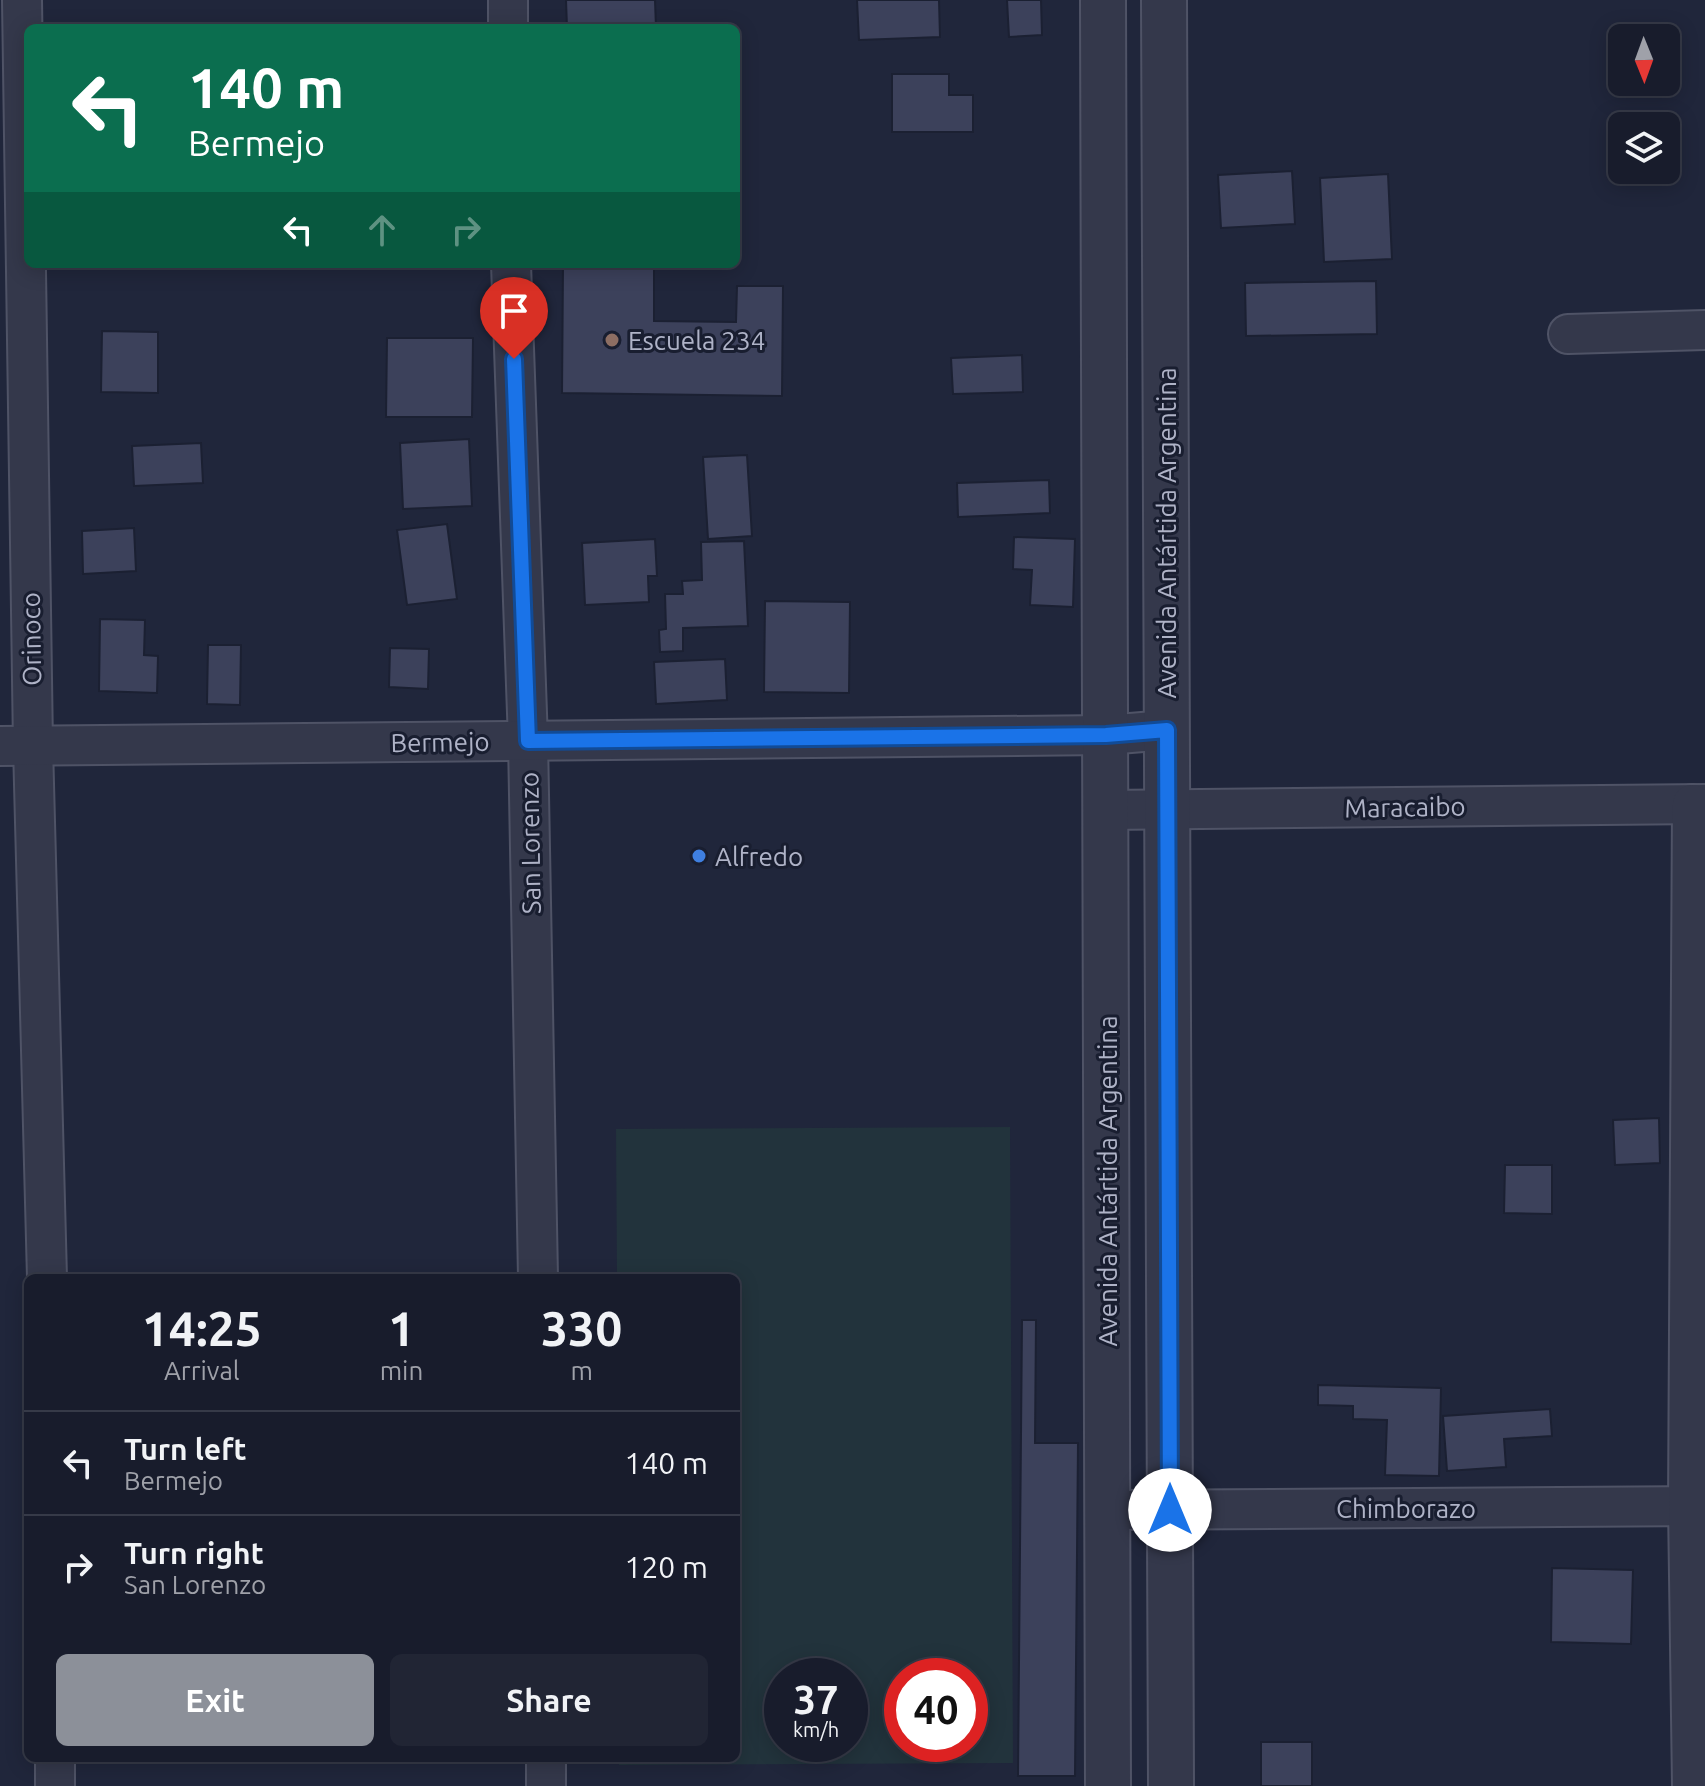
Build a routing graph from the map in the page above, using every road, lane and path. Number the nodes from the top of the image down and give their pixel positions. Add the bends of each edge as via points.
1 (22, 0) edge
2 (508, 0) edge
3 (1103, 0) edge
4 (1164, 0) edge
5 (508, 24) edge
6 (511, 268) edge
7 (1705, 330) edge
8 (1568, 334) dead end
9 (1167, 730) junction
10 (1106, 735) junction
11 (528, 741) junction
12 (16, 746) edge
13 (1699, 804) edge
14 (1167, 809) junction
15 (1106, 810) junction
16 (47, 1274) edge
17 (538, 1274) edge
18 (1696, 1506) edge
19 (1108, 1510) junction
20 (1170, 1510) junction
21 (55, 1762) edge
22 (546, 1762) edge
23 (55, 1786) edge
24 (546, 1786) edge
25 (1108, 1786) edge
26 (1171, 1786) edge
27 (1692, 1786) edge

1 - 12 street, Orinoco
2 - 5 street
3 - 10 street, Avenida Antártida Argentina
4 - 9 street, Avenida Antártida Argentina
6 - 11 street, San Lorenzo
7 - 8 street
9 - 10 street, Bermejo
9 - 14 street, Avenida Antártida Argentina
10 - 11 street, Bermejo
10 - 15 street, Avenida Antártida Argentina
11 - 12 street, Bermejo
11 - 17 street, San Lorenzo
12 - 16 street, Orinoco
13 - 14 street, Maracaibo
13 - 18 street
14 - 15 street, Maracaibo
14 - 20 street, Avenida Antártida Argentina
15 - 19 street, Avenida Antártida Argentina
18 - 20 street, Chimborazo
18 - 27 street
19 - 20 street, Chimborazo
19 - 25 street, Avenida Antártida Argentina
20 - 26 street, Avenida Antártida Argentina
21 - 23 street
22 - 24 street

